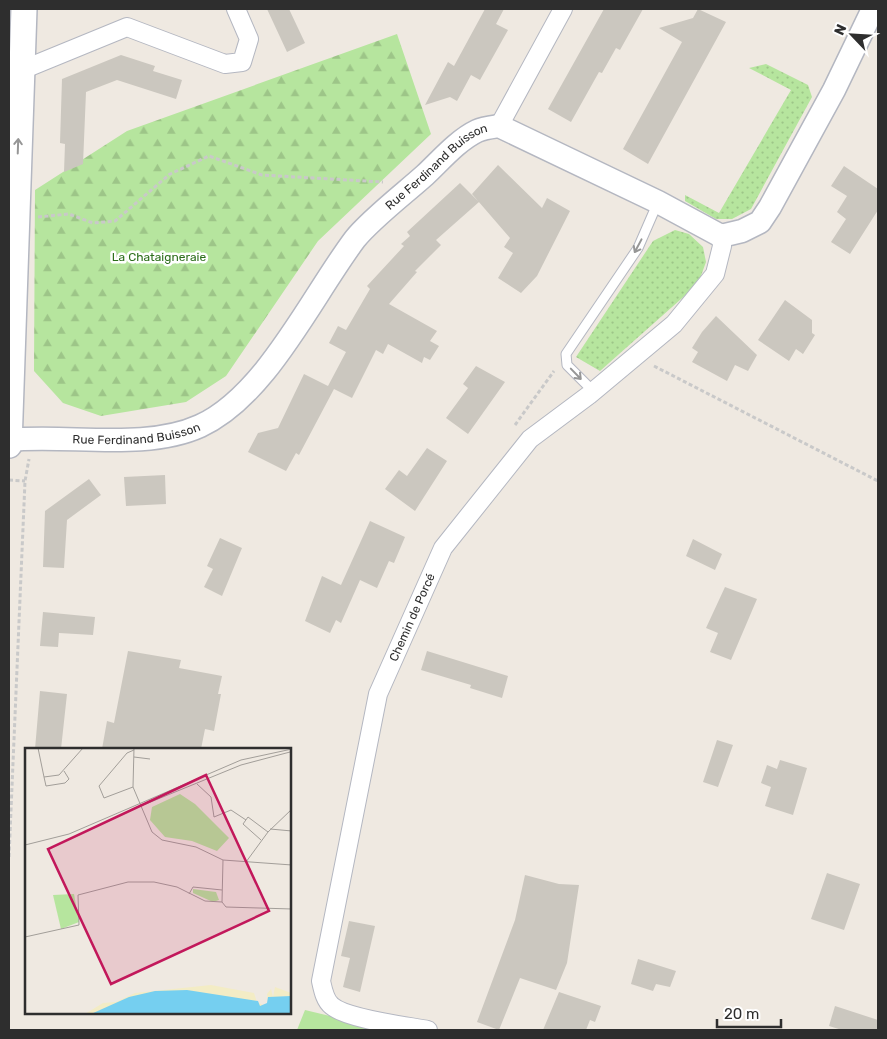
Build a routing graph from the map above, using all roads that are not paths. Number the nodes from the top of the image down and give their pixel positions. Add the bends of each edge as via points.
1 (24, 9) edge
2 (236, 9) edge
3 (563, 9) edge
4 (873, 9) edge
5 (22, 70) junction
6 (499, 126) junction
7 (658, 202) junction
8 (721, 236) junction
9 (593, 391) junction
10 (9, 441) edge
11 (428, 1030) edge

1 - 5 main road
2 - 5 street via 249,39 242,62 225,64 126,28
3 - 6 street
4 - 8 street via 834,90 770,208 760,222 742,232
10 -> 5 main road
6 - 7 street, Rue Ferdinand Buisson
6 - 10 street, Rue Ferdinand Buisson via 477,131 452,150 356,237 266,369 237,402 200,426 168,435 136,438 33,437
7 - 8 street, Rue Ferdinand Buisson
7 -> 9 lane via 638,248 566,354 567,365
8 - 9 street, Chemin de Porcé via 722,246 715,274 674,324
9 - 11 street, Chemin de Porcé via 530,439 443,548 378,694 321,981 331,1006 349,1014

